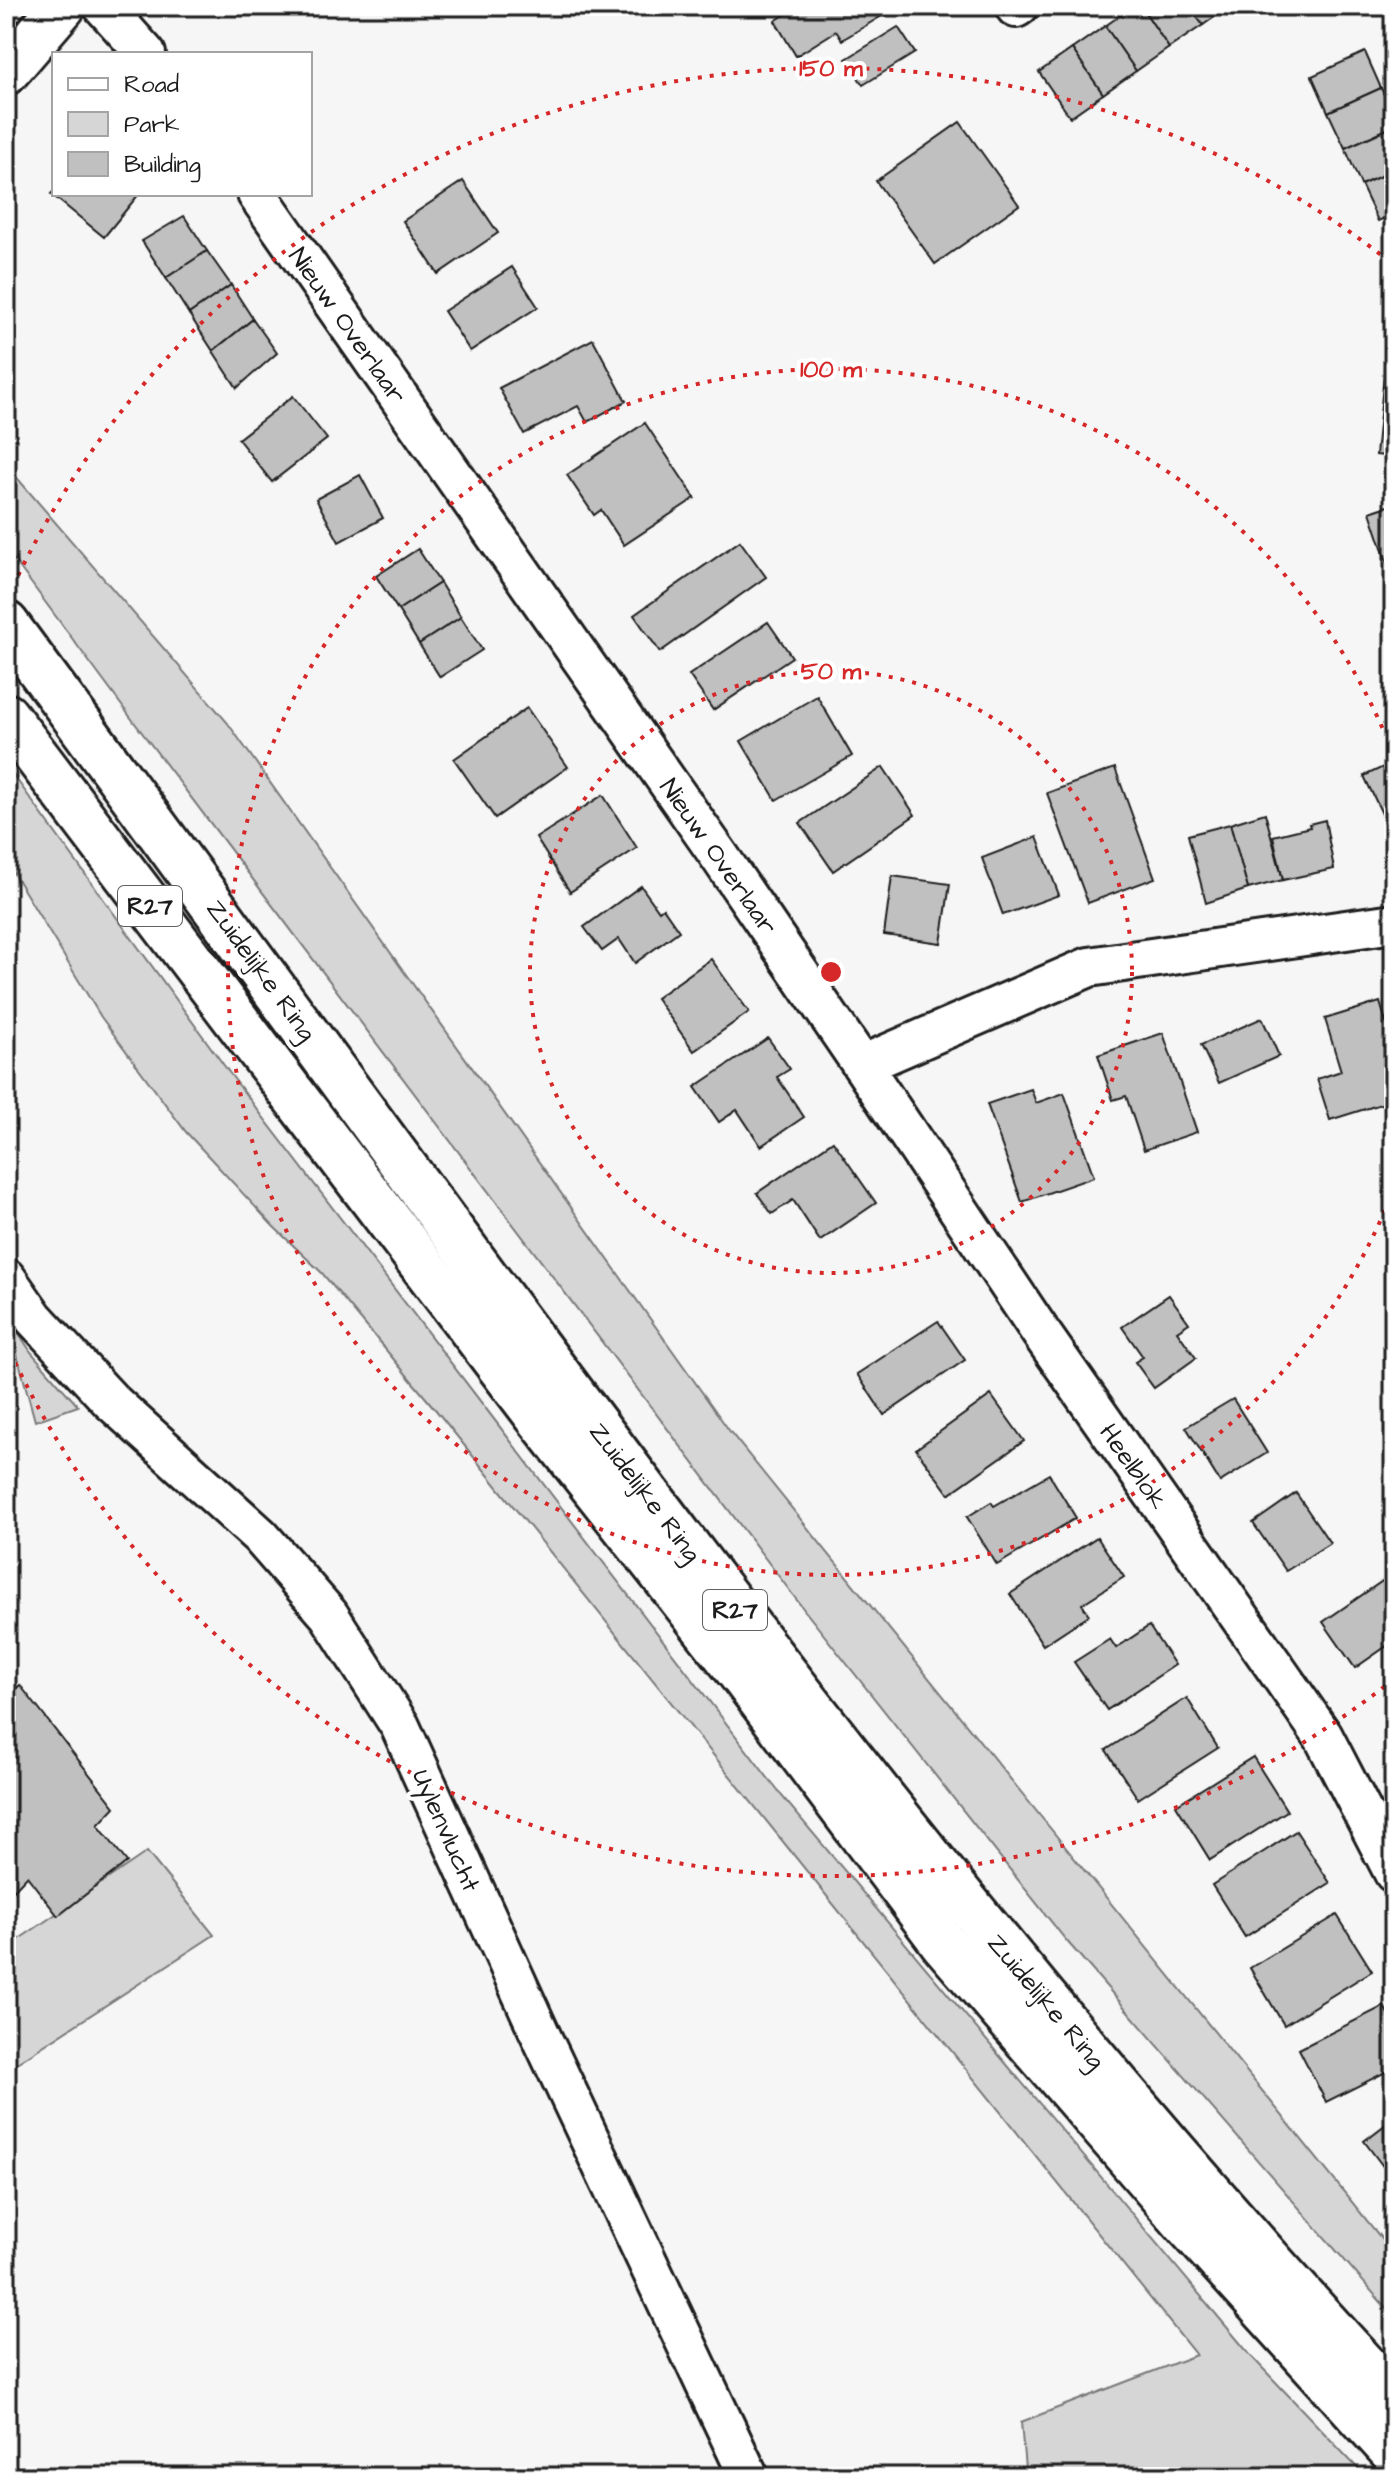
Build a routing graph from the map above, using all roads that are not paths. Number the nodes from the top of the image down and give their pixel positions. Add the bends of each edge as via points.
1 (63, 6) edge
2 (103, 6) edge
3 (144, 52) edge
4 (6, 72) edge
5 (258, 196) edge
6 (6, 624) edge
7 (6, 716) edge
8 (1394, 923) edge
9 (862, 1065) junction
10 (6, 1278) edge
11 (1394, 1873) edge
12 (1394, 2397) edge
13 (1394, 2453) edge
14 (749, 2477) edge

1 - 4 main road
2 - 3 street
5 - 9 street, Nieuw Overlaar
6 - 12 main road, Zuidelijke Ring / R27 via 542,1354 776,1663 988,1932 1215,2200
7 - 13 main road, Zuidelijke Ring / R27 via 943,1943
8 - 9 street via 1089,967
9 - 11 street, Heelblok via 1041,1333 1323,1736
10 - 14 street, Uylenvlucht via 34,1318 111,1401 260,1536 329,1615 400,1726

